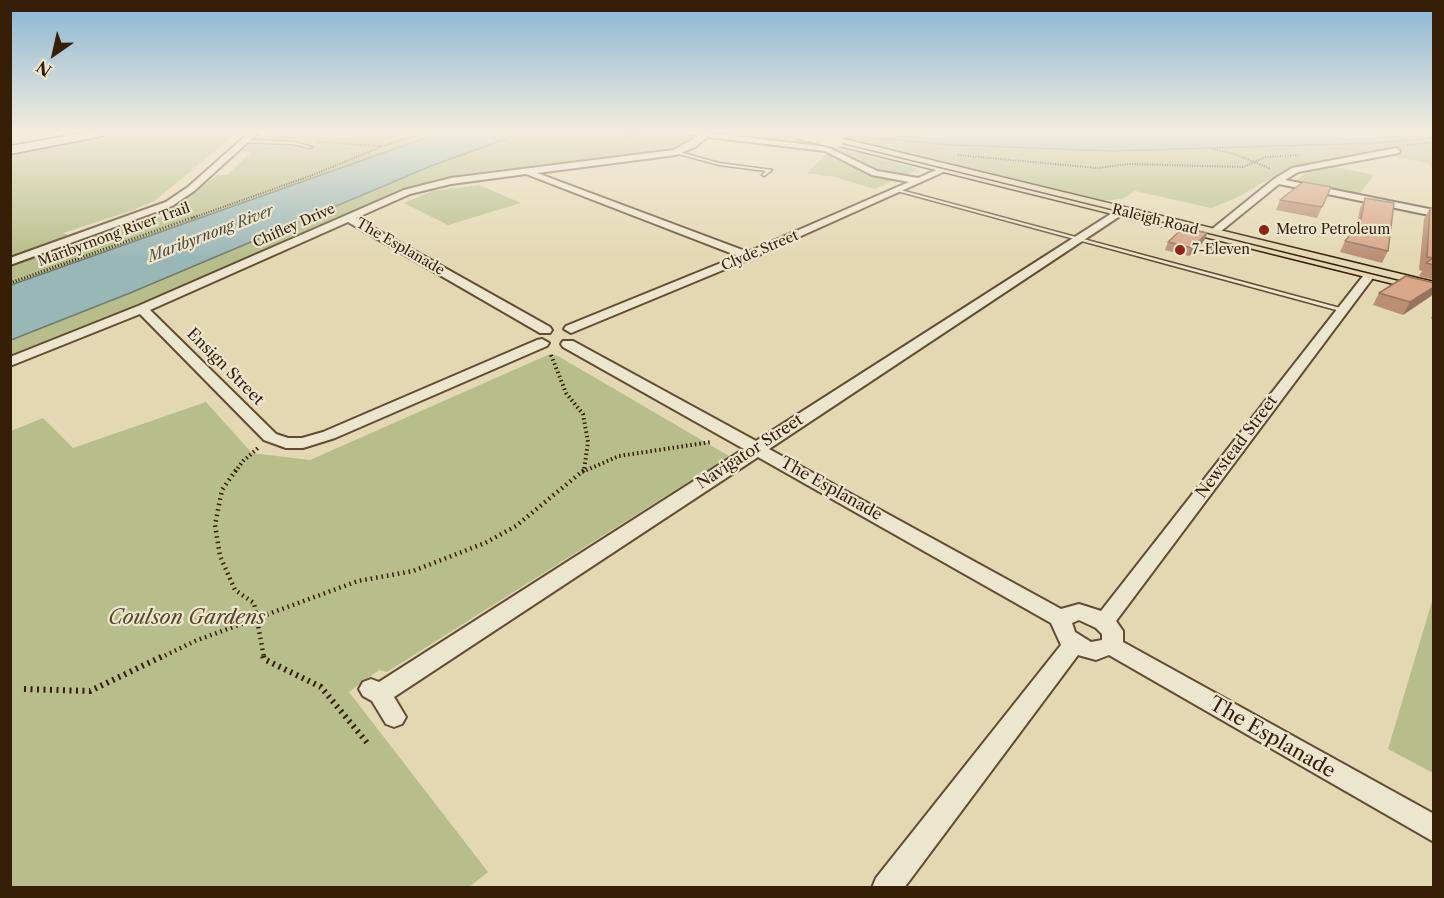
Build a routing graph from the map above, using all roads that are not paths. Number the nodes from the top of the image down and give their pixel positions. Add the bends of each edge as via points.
1 (208, 174) edge
2 (513, 174) edge
3 (531, 174) edge
4 (880, 174) edge
5 (930, 174) edge
6 (989, 174) edge
7 (1288, 174) edge
8 (1281, 178) junction
9 (920, 181) junction
10 (899, 190) junction
11 (1121, 212) junction
12 (1434, 213) edge
13 (349, 218) junction
14 (1211, 234) junction
15 (1079, 239) junction
16 (748, 256) junction
17 (10, 262) edge
18 (1371, 273) junction
19 (1434, 288) edge
20 (142, 309) junction
21 (1342, 310) junction
22 (556, 338) junction
23 (10, 362) edge
24 (286, 443) joint
25 (757, 448) junction
26 (1062, 619) junction
27 (1104, 622) junction
28 (1074, 644) junction
29 (1111, 646) junction
30 (394, 717) dead end
31 (1434, 829) edge
32 (886, 888) edge

1 - 17 street via 169,204
2 - 13 street, Chifley Drive via 406,192
3 - 16 street
4 - 9 street
5 - 9 street, Clyde Street
6 - 11 main road, Raleigh Road
7 - 8 street
8 - 12 street
8 - 14 street
9 - 10 street, Clyde Street
10 - 15 lane
10 - 16 street, Clyde Street
11 - 14 main road, Raleigh Road
11 - 15 street, Navigator Street
13 - 20 street, Chifley Drive
13 - 22 street, The Esplanade
14 - 18 main road, Raleigh Road
15 - 21 lane
15 - 25 street, Navigator Street
16 - 22 street, Clyde Street
18 - 19 main road, Raleigh Road
18 - 21 street, Newstead Street
20 - 23 street, Chifley Drive
20 - 24 street, Ensign Street via 270,437
21 - 27 street, Newstead Street
22 - 24 street, Clyde Street via 329,435 303,443
22 - 25 street, The Esplanade
25 - 26 street, The Esplanade
25 - 30 street, Navigator Street via 376,691
26 - 27 street via 1079,612
26 - 28 street via 1062,632
27 - 29 street via 1112,631
28 - 29 street via 1096,651
28 - 32 street
29 - 31 street, The Esplanade

